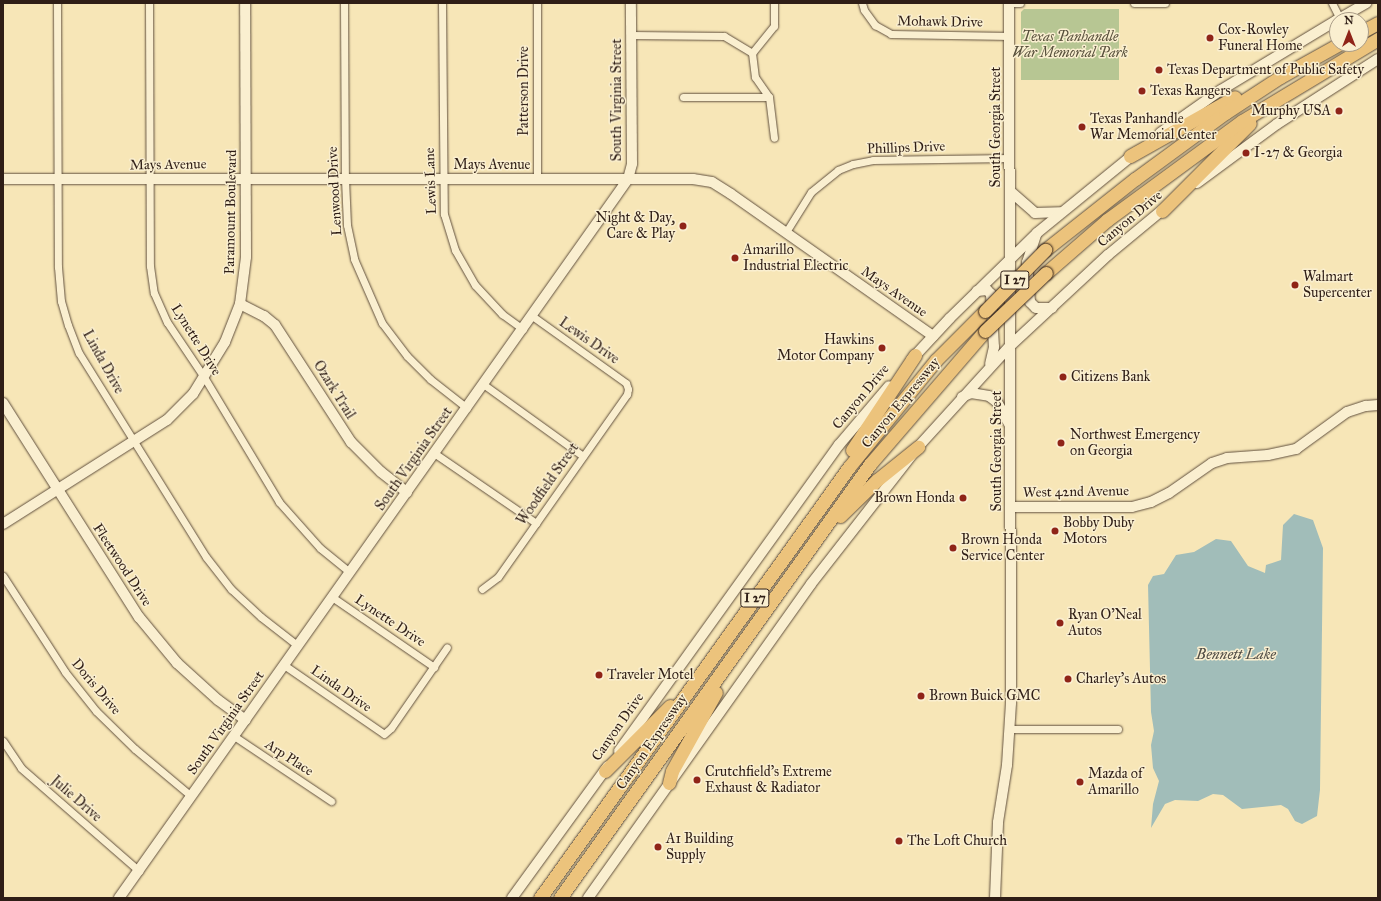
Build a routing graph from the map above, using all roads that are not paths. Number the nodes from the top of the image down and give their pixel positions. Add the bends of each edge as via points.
1 (57, 3) edge
2 (150, 3) edge
3 (245, 3) edge
4 (344, 3) edge
5 (442, 3) edge
6 (536, 3) edge
7 (631, 3) edge
8 (774, 3) edge
9 (862, 3) edge
10 (1010, 3) edge
11 (1020, 3) edge
12 (1134, 3) edge
13 (1165, 3) edge
14 (1366, 3) edge
15 (1351, 12) edge
16 (1378, 23) edge
17 (1329, 25) edge
18 (1369, 28) edge
19 (631, 35) junction
20 (1010, 36) junction
21 (1378, 39) edge
22 (1329, 50) edge
23 (752, 52) junction
24 (1378, 59) edge
25 (1270, 83) junction
26 (1282, 95) junction
27 (683, 97) dead end
28 (769, 97) junction
29 (774, 138) dead end
30 (1130, 156) junction
31 (1010, 158) junction
32 (246, 178) junction
33 (3, 179) edge
34 (345, 179) junction
35 (442, 179) junction
36 (628, 179) junction
37 (57, 180) junction
38 (150, 180) junction
39 (537, 180) junction
40 (1010, 191) junction
41 (1162, 211) junction
42 (1060, 212) junction
43 (786, 232) junction
44 (1037, 233) junction
45 (1010, 259) junction
46 (977, 291) junction
47 (240, 304) junction
48 (1052, 308) junction
49 (532, 316) junction
50 (523, 329) junction
51 (933, 336) junction
52 (1010, 346) junction
53 (915, 355) junction
54 (987, 370) junction
55 (204, 377) junction
56 (483, 384) junction
57 (628, 389) joint
58 (962, 397) junction
59 (3, 403) edge
60 (1378, 405) edge
61 (467, 408) junction
62 (1010, 426) junction
63 (134, 443) junction
64 (918, 447) junction
65 (434, 453) junction
66 (583, 456) junction
67 (57, 490) junction
68 (407, 492) junction
69 (1011, 507) junction
70 (815, 515) junction
71 (536, 523) junction
72 (3, 524) edge
73 (818, 536) junction
74 (350, 572) junction
75 (3, 576) edge
76 (482, 589) dead end
77 (332, 597) junction
78 (743, 641) junction
79 (298, 645) junction
80 (448, 647) dead end
81 (720, 647) junction
82 (284, 665) junction
83 (434, 667) junction
84 (246, 720) junction
85 (1010, 729) junction
86 (1118, 729) dead end
87 (234, 736) junction
88 (3, 741) edge
89 (604, 771) junction
90 (669, 783) junction
91 (191, 796) junction
92 (331, 800) dead end
93 (139, 871) junction
94 (995, 896) edge
95 (119, 898) edge
96 (512, 898) edge
97 (540, 898) edge
98 (560, 898) edge
99 (588, 898) edge

1 - 37 street, Linda Drive
2 - 38 street, Lynette Drive
3 - 32 main road, Paramount Boulevard
4 - 34 street, Lenwood Drive
5 - 35 street, Lewis Lane
6 - 39 street, Patterson Drive
7 - 19 main road, South Virginia Street
8 - 23 street via 774,26
9 - 20 street, Mohawk Drive via 875,25 891,34
10 - 11 street
10 - 20 main road, South Georgia Street
12 - 13 street
14 - 15 main road, Canyon Drive
16 - 18 highway
17 - 30 main road, Canyon Drive via 1221,90
19 - 23 street via 724,36
19 - 36 main road, South Virginia Street via 632,164
20 - 31 main road, South Georgia Street
21 - 26 highway, Canyon Expressway / I 27
22 - 25 highway, Canyon Expressway / I 27
23 - 28 street via 755,77
24 - 41 main road, Canyon Drive via 1277,124
25 - 30 highway via 1245,91
25 - 70 highway, Canyon Expressway / I 27, bridge via 1135,179 1045,250 936,360 893,410
26 - 41 highway via 1243,129
26 - 73 highway, Canyon Expressway / I 27, bridge via 1126,206 1046,273 985,331 870,464
27 - 28 street
28 - 29 street
30 - 42 main road, Canyon Drive
31 - 40 main road, South Georgia Street
31 - 43 street, Phillips Drive via 873,160 853,164 838,170 811,192
32 - 34 main road, Mays Avenue
32 - 38 main road, Mays Avenue
32 - 47 main road, Paramount Boulevard via 246,257
33 - 37 main road, Mays Avenue
34 - 35 main road, Mays Avenue
34 - 61 street, Lenwood Drive via 347,226 354,259 382,323 411,360 430,379
35 - 39 main road, Mays Avenue
35 - 50 street, Lewis Lane via 444,214 463,268 488,301
36 - 39 main road, Mays Avenue
36 - 43 main road, Mays Avenue via 693,179 712,182
36 - 49 main road, South Virginia Street
37 - 38 main road, Mays Avenue
37 - 63 street, Linda Drive via 61,301 79,353
38 - 55 street, Lynette Drive via 150,266 154,293 167,322
40 - 42 main road via 1035,213
40 - 45 main road, South Georgia Street
41 - 48 main road, Canyon Drive via 1108,255
42 - 44 main road, Canyon Drive
43 - 51 main road, Mays Avenue
44 - 45 main road, Canyon Drive
44 - 48 main road via 1028,262 1028,295 1036,308
45 - 46 main road, Canyon Drive
45 - 52 main road, South Georgia Street
46 - 51 main road, Canyon Drive
46 - 54 main road via 989,291 994,316 994,347
47 - 55 main road, Paramount Boulevard via 225,342
47 - 68 main road, Ozark Trail via 264,316 275,325 351,442 381,472
48 - 52 main road, Canyon Drive
49 - 50 main road, South Virginia Street
49 - 57 street, Lewis Drive via 626,383
50 - 56 main road, South Virginia Street
51 - 53 main road, Canyon Drive
52 - 54 main road, Canyon Drive
52 - 62 main road, South Georgia Street
53 - 70 highway via 825,492
53 - 89 main road, Canyon Drive via 839,445
54 - 58 main road, Canyon Drive
55 - 63 main road, Paramount Boulevard via 180,408
55 - 74 street, Lynette Drive via 279,502 320,548
56 - 61 main road, South Virginia Street
56 - 66 street
57 - 66 street, Woodfield Street
58 - 62 main road via 971,393 990,396 997,402
58 - 64 main road, Canyon Drive
59 - 67 main road, Fleetwood Drive
60 - 69 main road, West 42nd Avenue via 1347,412 1296,449 1268,455 1227,458 1212,463 1169,493 1150,502 1132,506
61 - 65 main road, South Virginia Street
62 - 69 main road, South Georgia Street
63 - 67 main road, Paramount Boulevard
63 - 79 street, Linda Drive via 206,557 231,589 261,617
64 - 73 highway via 877,480
64 - 90 main road, Canyon Drive via 811,584
65 - 68 main road, South Virginia Street
65 - 71 street
66 - 71 street, Woodfield Street
67 - 72 main road, Paramount Boulevard
67 - 84 main road, Fleetwood Drive via 139,617 177,663 218,700
68 - 74 main road, South Virginia Street
69 - 85 main road, South Georgia Street
70 - 81 highway, Canyon Expressway / I 27
71 - 76 street, Woodfield Street via 498,577
73 - 78 highway, Canyon Expressway / I 27
74 - 77 main road, South Virginia Street
75 - 91 street, Doris Drive via 65,672 96,711 135,749
77 - 79 main road, South Virginia Street
77 - 83 street, Lynette Drive
78 - 90 highway via 672,771
78 - 98 highway, Canyon Expressway / I 27
79 - 82 main road, South Virginia Street
80 - 83 street
81 - 89 highway via 673,703
81 - 97 highway, Canyon Expressway / I 27
82 - 83 street, Linda Drive via 384,734 391,728
82 - 84 main road, South Virginia Street
84 - 87 main road, South Virginia Street
85 - 86 street
85 - 94 main road, South Georgia Street via 998,822
87 - 91 main road, South Virginia Street
87 - 92 street, Arp Place
88 - 93 street, Julie Drive via 21,768
89 - 96 main road, Canyon Drive
90 - 99 main road, Canyon Drive
91 - 93 main road, South Virginia Street
93 - 95 main road, South Virginia Street

